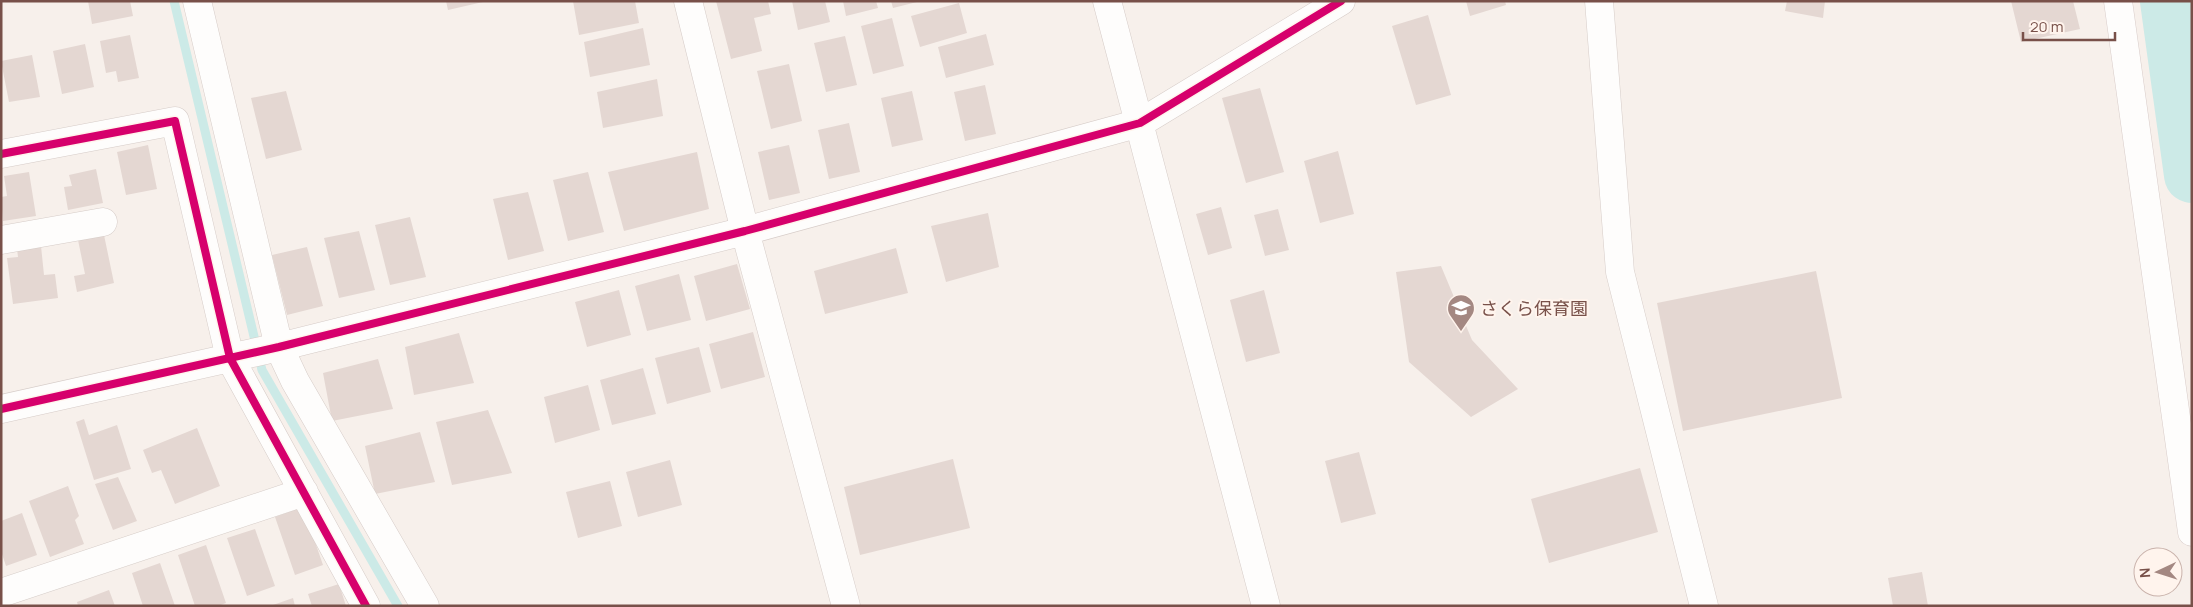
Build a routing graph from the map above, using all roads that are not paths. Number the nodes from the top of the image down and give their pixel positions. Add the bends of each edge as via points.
1 (197, 1) edge
2 (688, 1) edge
3 (1107, 1) edge
4 (1340, 1) edge
5 (1599, 1) edge
6 (2118, 1) edge
7 (1140, 123) junction
8 (1, 154) edge
9 (103, 222) dead end
10 (745, 231) junction
11 (1, 240) edge
12 (279, 347) junction
13 (230, 358) junction
14 (1, 409) edge
15 (304, 492) junction
16 (2192, 532) edge
17 (1, 593) edge
18 (366, 606) edge
19 (425, 606) edge
20 (846, 606) edge
21 (1266, 606) edge
22 (1704, 606) edge

1 - 12 street
2 - 10 street
3 - 7 street
4 - 7 street
5 - 22 street via 1620,272
6 - 16 street
7 - 10 street
7 - 21 street
8 - 13 street via 175,121
9 - 11 street
10 - 12 street
10 - 20 street
12 - 13 street
12 - 19 street via 295,381
13 - 14 street
13 - 15 street
15 - 17 street
15 - 18 street

